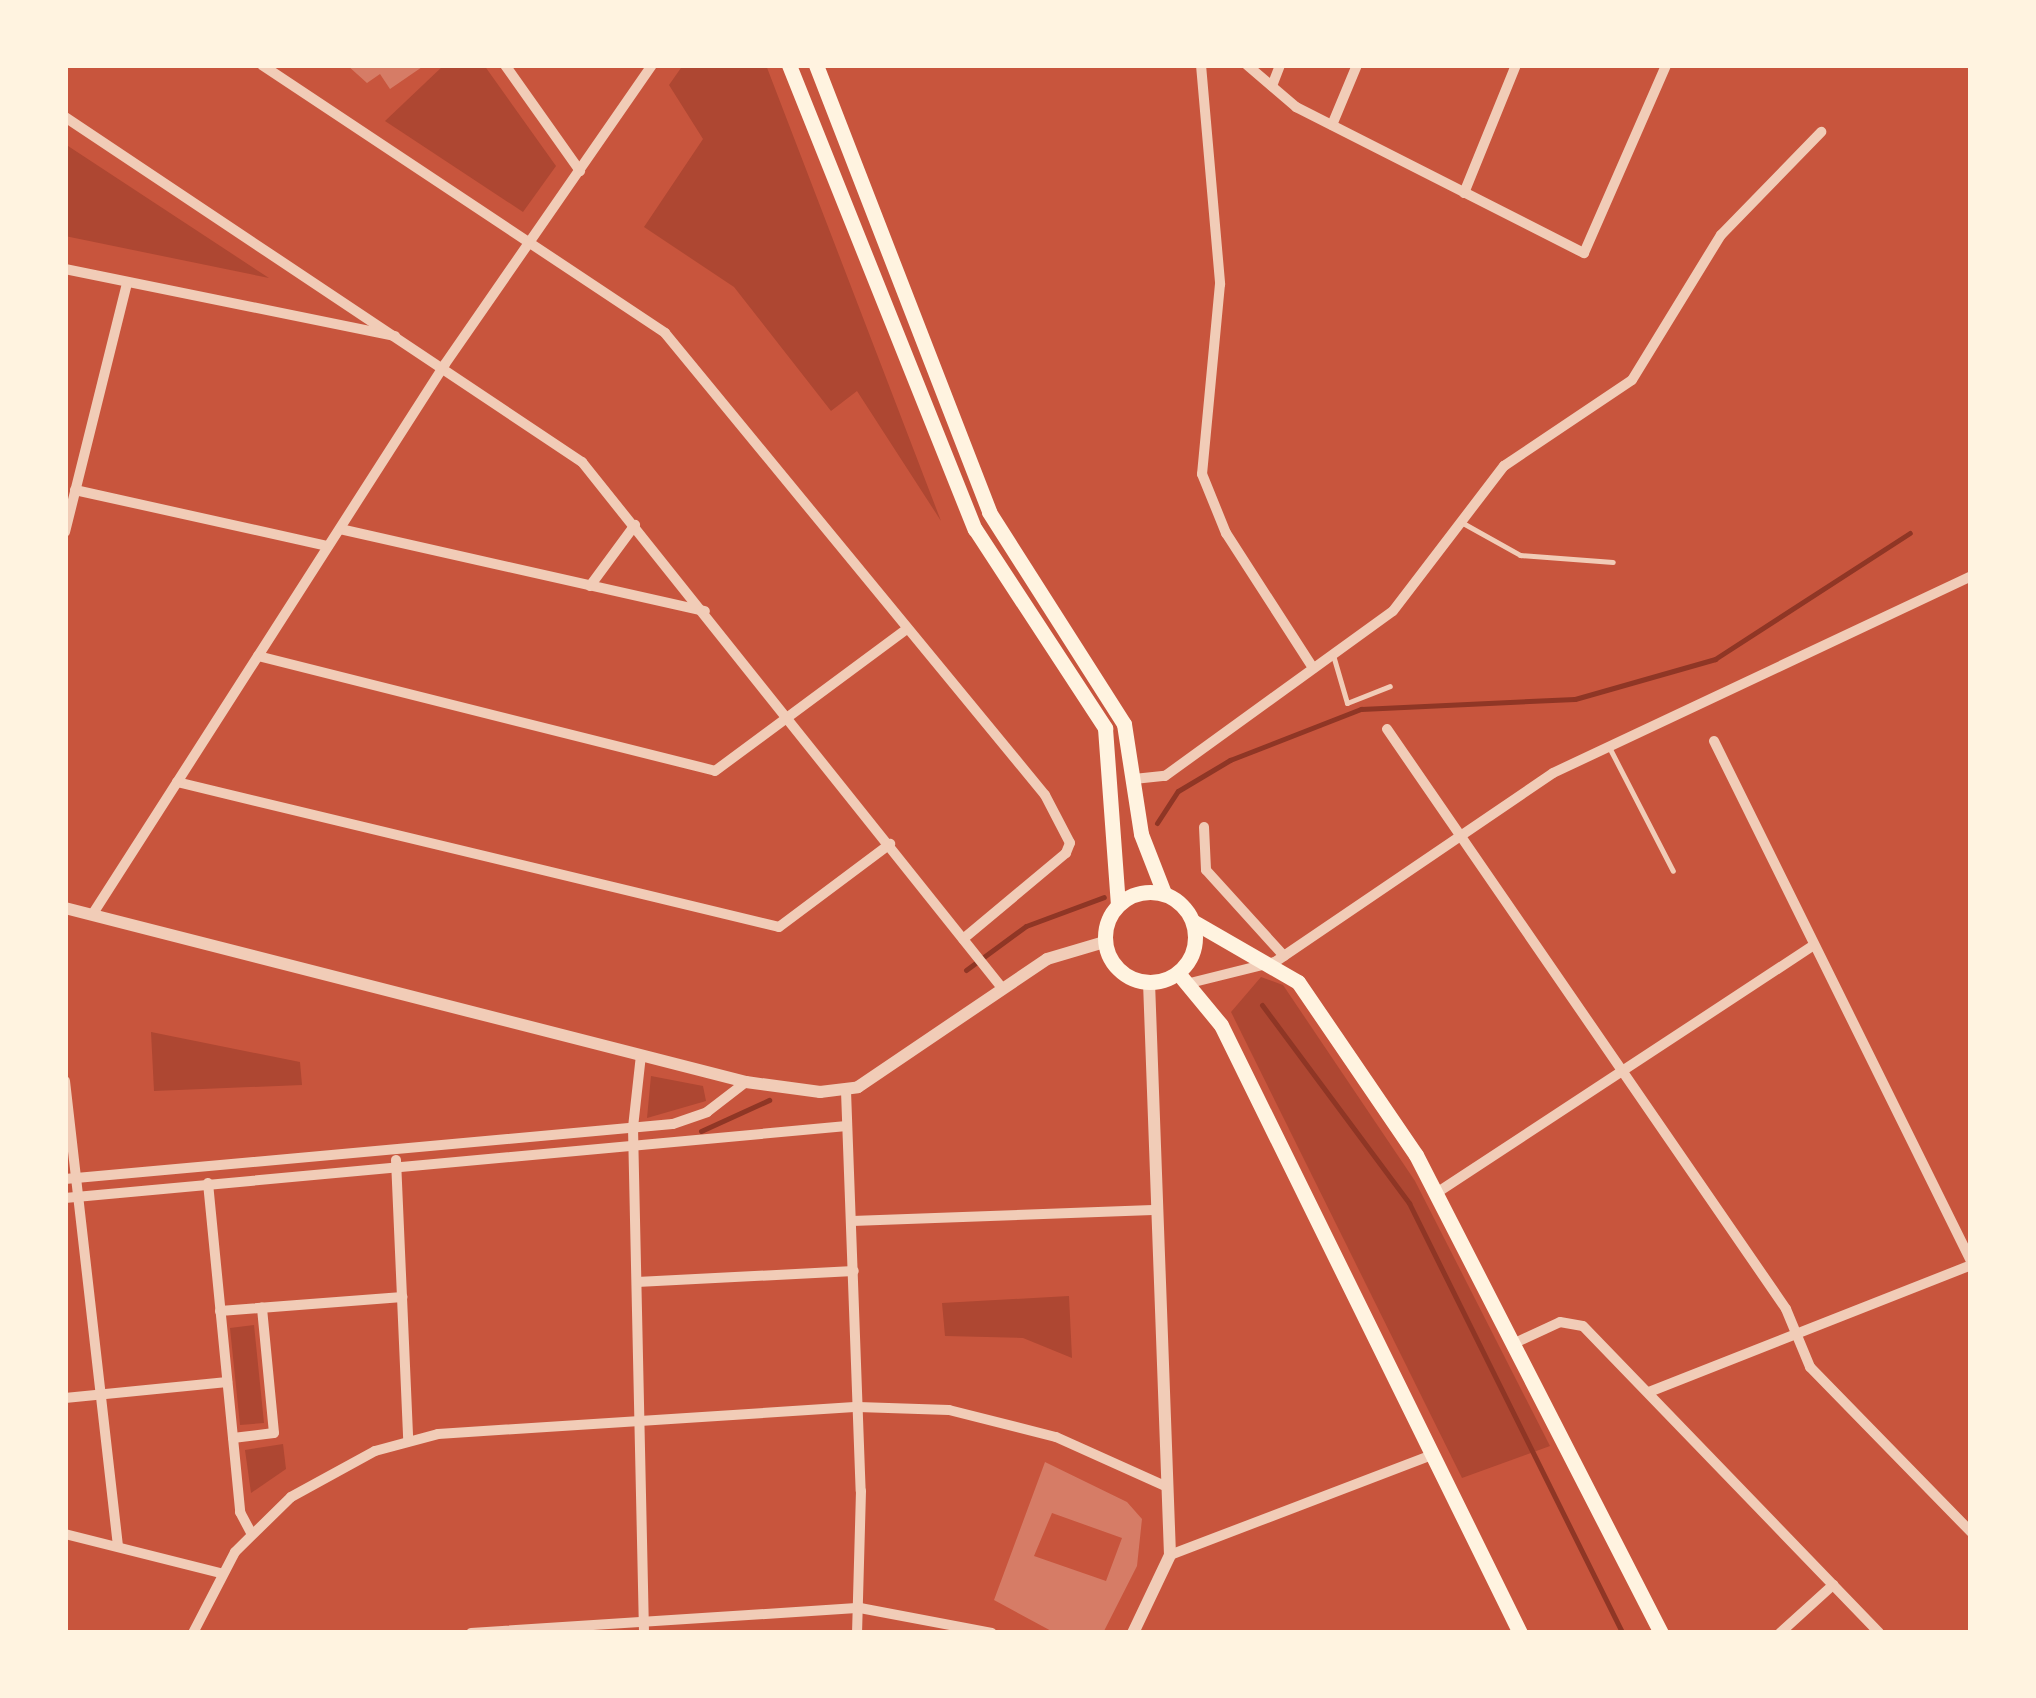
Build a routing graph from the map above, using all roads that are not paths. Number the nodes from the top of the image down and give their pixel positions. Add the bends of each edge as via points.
1 (262, 65) edge
2 (505, 65) edge
3 (652, 65) edge
4 (790, 65) edge
5 (816, 65) edge
6 (1201, 65) edge
7 (1247, 65) edge
8 (1280, 65) edge
9 (1358, 65) edge
10 (1516, 65) edge
11 (1666, 65) edge
12 (1272, 86) junction
13 (65, 117) edge
14 (1332, 125) junction
15 (1821, 132) dead end
16 (580, 171) junction
17 (1464, 193) junction
18 (529, 242) junction
19 (65, 269) edge
20 (127, 283) junction
21 (401, 337) junction
22 (445, 364) junction
23 (76, 490) junction
24 (1460, 522) junction
25 (635, 525) junction
26 (340, 529) junction
27 (65, 532) edge
28 (328, 546) junction
29 (1613, 562) dead end
30 (1969, 576) edge
31 (590, 586) junction
32 (706, 611) junction
33 (907, 629) junction
34 (1333, 655) junction
35 (258, 656) junction
36 (1313, 668) junction
37 (1390, 686) dead end
38 (792, 720) junction
39 (1387, 730) dead end
40 (1714, 741) dead end
41 (1609, 746) junction
42 (1134, 778) junction
43 (176, 782) junction
44 (1204, 828) dead end
45 (1458, 833) junction
46 (890, 844) junction
47 (1673, 871) dead end
48 (1164, 893) junction
49 (1118, 904) junction
50 (65, 908) edge
51 (92, 915) junction
52 (1194, 922) junction
53 (963, 939) junction
54 (1104, 942) junction
55 (1814, 945) junction
56 (1280, 959) junction
57 (1184, 978) junction
58 (1149, 982) junction
59 (1002, 988) junction
60 (641, 1055) junction
61 (1624, 1072) junction
62 (65, 1081) edge
63 (746, 1082) junction
64 (846, 1091) junction
65 (848, 1126) junction
66 (633, 1134) junction
67 (395, 1150) junction
68 (396, 1164) junction
69 (70, 1179) edge
70 (208, 1183) junction
71 (1438, 1192) junction
72 (71, 1197) edge
73 (1153, 1210) junction
74 (852, 1221) junction
75 (1971, 1263) edge
76 (854, 1271) junction
77 (637, 1282) junction
78 (402, 1297) junction
79 (262, 1308) junction
80 (220, 1311) junction
81 (1792, 1334) junction
82 (1517, 1342) junction
83 (227, 1382) junction
84 (1649, 1392) junction
85 (101, 1397) junction
86 (65, 1398) edge
87 (858, 1407) junction
88 (642, 1419) junction
89 (233, 1438) junction
90 (408, 1439) junction
91 (1432, 1455) junction
92 (1167, 1487) junction
93 (1971, 1532) edge
94 (251, 1533) junction
95 (65, 1534) edge
96 (118, 1546) junction
97 (1170, 1555) junction
98 (220, 1573) junction
99 (1833, 1584) junction
100 (860, 1608) junction
101 (645, 1628) edge
102 (192, 1633) edge
103 (471, 1633) edge
104 (857, 1633) edge
105 (992, 1633) edge
106 (1133, 1633) edge
107 (1520, 1633) edge
108 (1661, 1633) edge
109 (1780, 1633) edge
110 (1880, 1633) edge

1 - 18 street
2 - 16 street
3 - 16 street
4 - 49 main road via 975,530 1106,728
5 - 42 main road via 989,512 1114,702
6 - 36 street via 1220,284 1202,474 1226,533
7 - 12 street
8 - 12 street
9 - 14 street
10 - 17 street
11 - 17 street via 1584,253
12 - 14 street
13 - 21 street
14 - 17 street
15 - 24 street via 1721,236 1632,380 1504,466
16 - 18 street
18 - 22 street
18 - 33 street via 687,354
19 - 20 street
20 - 21 street
20 - 23 street
21 - 22 street
22 - 25 street via 566,448
22 - 26 street
23 - 27 street
23 - 28 street
24 - 29 lane via 1520,555
24 - 34 street via 1393,612
25 - 31 street
25 - 32 street
26 - 28 street
26 - 31 street
28 - 35 street
30 - 41 street
31 - 32 street
32 - 38 street
33 - 38 street
33 - 53 street via 1045,796 1070,843
34 - 36 street
34 - 37 lane via 1347,703
35 - 38 street via 715,770
35 - 43 street
36 - 42 street via 1165,776
38 - 46 street
39 - 45 street
40 - 55 street
41 - 45 street
41 - 47 lane
42 - 48 main road via 1144,847
43 - 46 street via 779,927
43 - 51 street
44 - 56 street via 1206,870
45 - 56 street
45 - 61 street
46 - 53 street
48 - 49 main road
48 - 52 main road
49 - 54 main road
50 - 51 street
51 - 60 street
52 - 56 main road
52 - 57 main road via 1194,951
53 - 59 street
54 - 58 main road via 1122,972
54 - 59 street via 1047,959
55 - 61 street
55 - 75 street
56 - 57 street
56 - 71 main road
57 - 58 main road
57 - 91 main road via 1221,1025
58 - 73 street
59 - 64 street
60 - 63 street
60 - 66 street
61 - 71 street
61 - 81 street via 1786,1309
62 - 69 street
63 - 64 street
63 - 66 street via 694,1118
64 - 65 street
65 - 66 street
65 - 74 street
66 - 67 street
66 - 68 street
66 - 77 street
67 - 68 street
67 - 69 street
68 - 70 street
68 - 78 street
69 - 72 street
70 - 72 street
70 - 80 street
71 - 82 main road
72 - 85 street
73 - 74 street
73 - 92 street
74 - 76 street
75 - 81 street
76 - 77 street
76 - 87 street
77 - 88 street
78 - 79 street
78 - 90 street
79 - 80 street
79 - 89 street via 274,1433
80 - 83 street
81 - 84 street
81 - 93 street via 1810,1367
82 - 84 street via 1572,1320
82 - 108 main road
83 - 85 street
83 - 89 street
84 - 99 street
85 - 86 street
85 - 96 street
87 - 88 street
87 - 92 street via 1006,1421
87 - 100 street
88 - 90 street
88 - 101 street
89 - 94 street via 240,1512
90 - 94 street via 318,1478
91 - 97 street
91 - 107 main road
92 - 97 street
94 - 98 street
95 - 96 street
96 - 98 street
97 - 106 street
98 - 102 street
99 - 109 street
99 - 110 street
100 - 101 street
100 - 104 street
100 - 105 street
101 - 103 street

